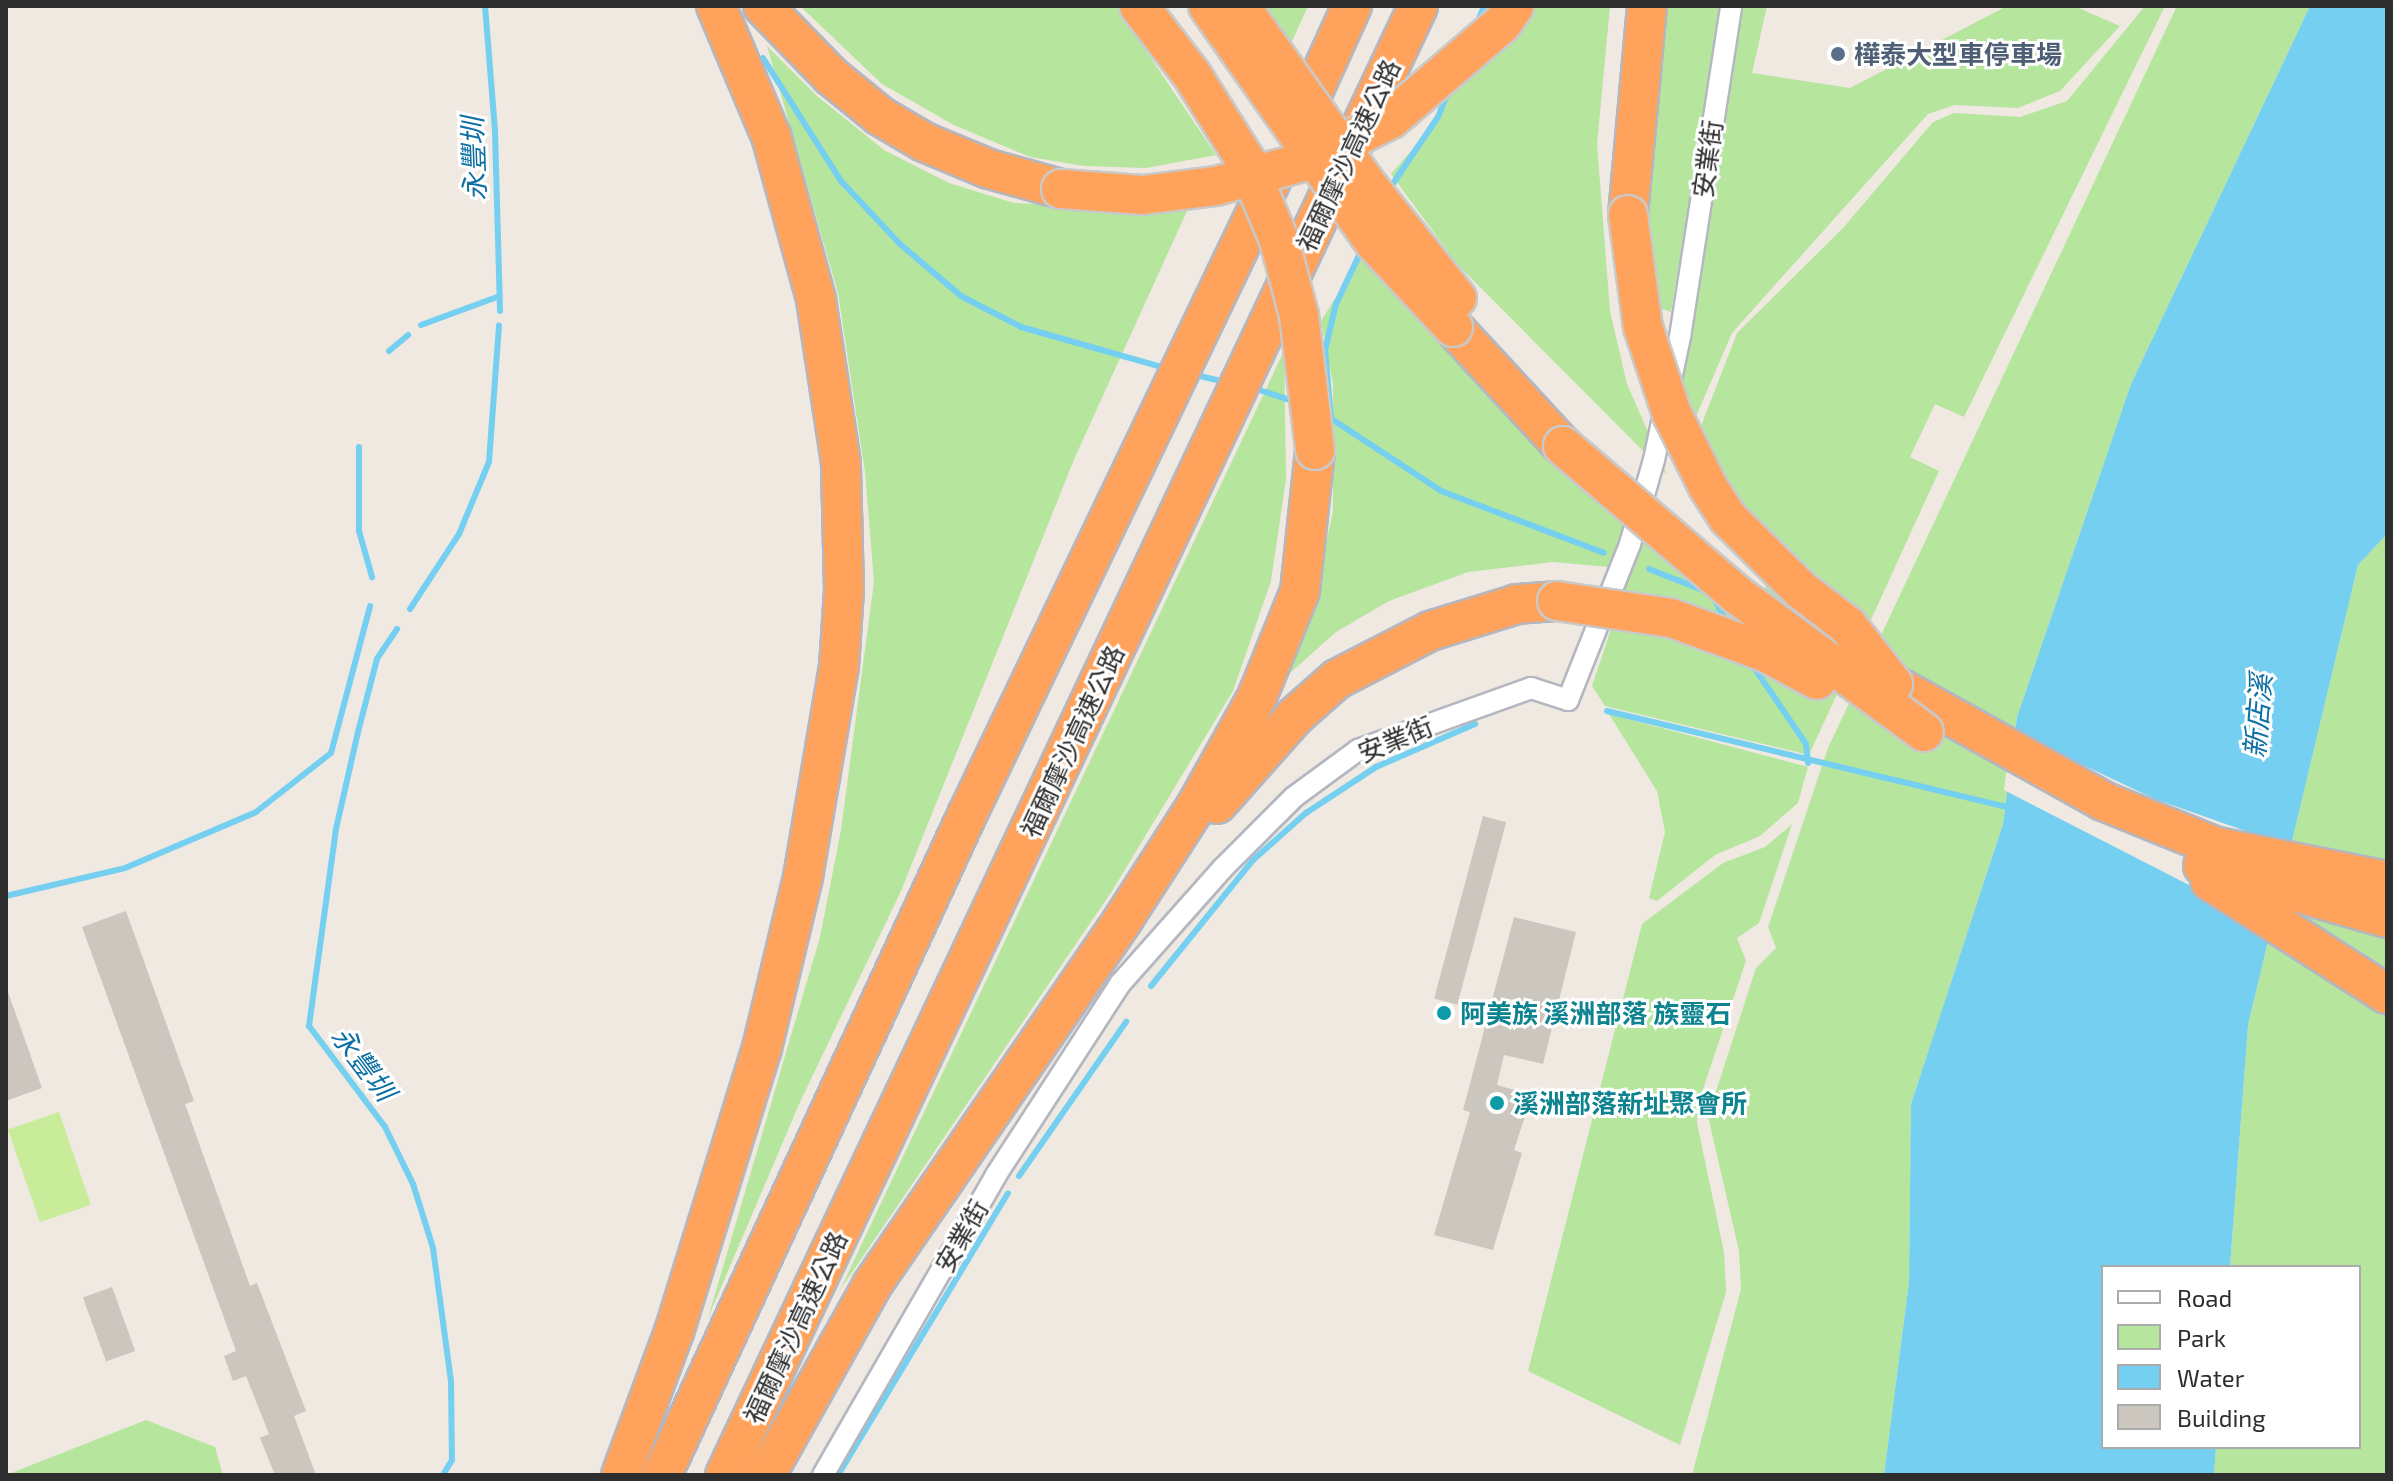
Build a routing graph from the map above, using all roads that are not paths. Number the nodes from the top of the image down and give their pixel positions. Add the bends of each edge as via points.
1 (716, 6) edge
2 (763, 6) edge
3 (1139, 6) edge
4 (1208, 6) edge
5 (1240, 6) edge
6 (1352, 6) edge
7 (1418, 6) edge
8 (1514, 6) edge
9 (1647, 6) edge
10 (1731, 6) edge
11 (1462, 322) junction
12 (1572, 438) junction
13 (1893, 684) junction
14 (1924, 732) junction
15 (2174, 858) junction
16 (2387, 881) edge
17 (1124, 918) junction
18 (2387, 918) edge
19 (2387, 994) edge
20 (621, 1475) edge
21 (662, 1475) edge
22 (725, 1475) edge
23 (766, 1475) edge
24 (823, 1475) edge

1 - 20 highway via 771,136 816,299 841,463 844,590 830,734 762,1048 674,1332
2 - 8 highway, bridge via 831,76 880,116 924,142 989,169 1061,189 1143,195 1216,186 1307,161 1391,119 1502,24
3 - 17 highway, bridge via 1192,75 1246,161 1279,240 1299,315 1315,450 1300,591 1257,697 1195,808
4 - 11 highway, bridge via 1374,242
5 - 11 highway, bridge
6 - 21 highway via 1185,369 967,815
7 - 22 highway, 福爾摩沙高速公路
9 - 13 highway, bridge via 1628,215 1643,327 1672,414 1728,518 1801,590 1847,625
10 - 24 street, 安業街 via 1680,337 1654,460 1630,544 1568,700 1531,688 1358,750 1294,797 1222,869 1120,984 996,1175
11 - 12 highway
12 - 13 highway, bridge
12 - 14 highway, bridge via 1736,594
13 - 16 highway via 2117,807 2217,847
14 - 15 highway via 2102,827
14 - 17 highway, bridge via 1765,652 1671,618 1557,601 1517,604 1430,631 1337,679 1248,766
15 - 18 highway
15 - 19 highway
17 - 23 highway via 872,1285

